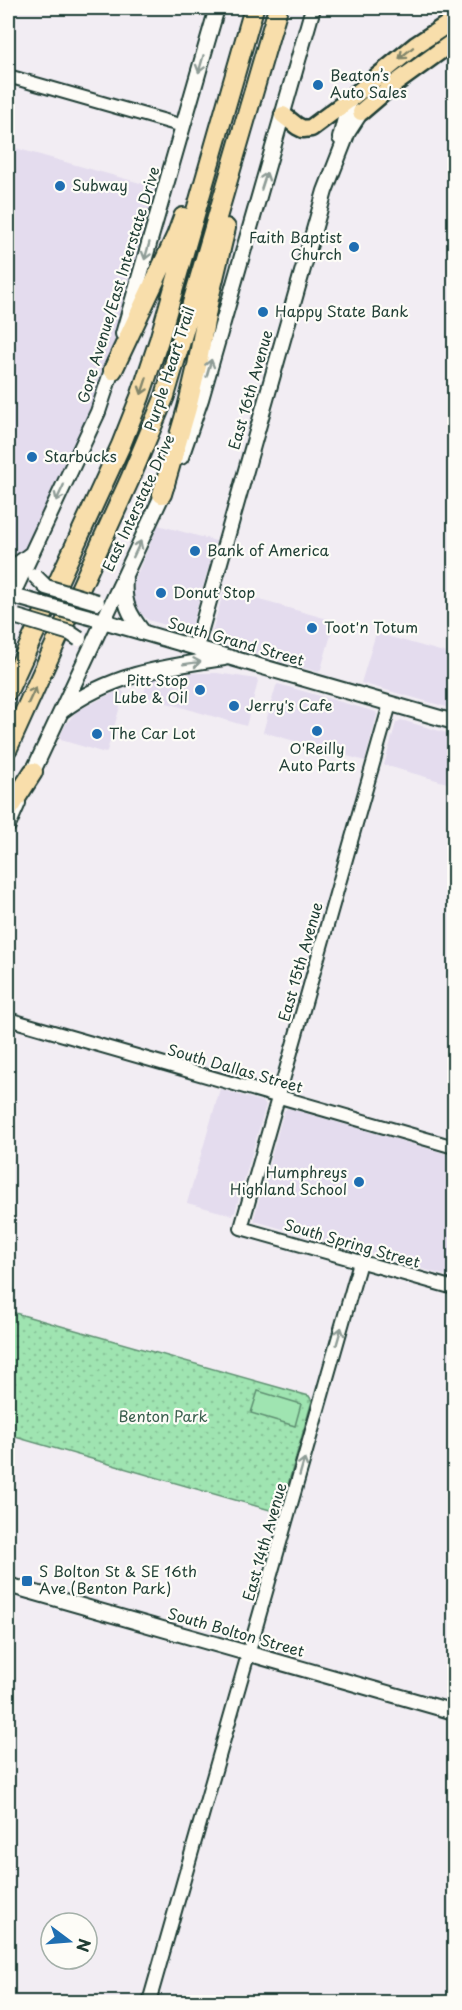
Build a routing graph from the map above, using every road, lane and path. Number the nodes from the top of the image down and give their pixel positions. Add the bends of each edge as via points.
1 (217, 8) edge
2 (254, 8) edge
3 (278, 8) edge
4 (313, 8) edge
5 (454, 20) edge
6 (454, 41) edge
7 (8, 76) edge
8 (356, 106) junction
9 (283, 115) junction
10 (243, 125) junction
11 (183, 126) junction
12 (215, 143) junction
13 (113, 370) junction
14 (162, 494) junction
15 (31, 556) junction
16 (8, 571) edge
17 (125, 573) junction
18 (115, 595) junction
19 (12, 598) edge
20 (12, 617) edge
21 (98, 619) junction
22 (143, 632) junction
23 (196, 647) junction
24 (229, 657) junction
25 (84, 662) junction
26 (8, 691) edge
27 (390, 704) junction
28 (60, 712) junction
29 (454, 722) edge
30 (8, 748) edge
31 (33, 772) junction
32 (8, 811) edge
33 (8, 826) edge
34 (8, 1019) edge
35 (278, 1096) junction
36 (454, 1147) edge
37 (240, 1228) joint
38 (360, 1262) junction
39 (454, 1288) edge
40 (8, 1585) edge
41 (248, 1654) junction
42 (454, 1712) edge
43 (148, 2002) edge

1 -> 11 main road, Gore Avenue/East Interstate Drive
2 - 12 highway, Purple Heart Trail
3 - 10 highway, Purple Heart Trail
4 - 9 main road, East Interstate Drive
5 -> 8 main road via 416,45
6 - 8 main road via 389,88
7 - 11 street
8 - 9 main road via 303,129
8 - 23 main road, East 16th Avenue via 325,191
14 -> 9 main road, East Interstate Drive via 178,465 198,408
10 - 14 highway via 233,196 208,298 188,408
30 -> 10 highway, Purple Heart Trail via 165,396
11 -> 13 main road, Gore Avenue/East Interstate Drive
12 - 13 highway
12 -> 26 highway, Purple Heart Trail via 140,397
13 -> 15 main road, Gore Avenue/East Interstate Drive via 98,412
17 -> 14 main road, East Interstate Drive
15 - 16 main road
15 - 18 main road, bridge via 35,576 46,587 97,602
15 - 19 main road, Gore Avenue/East Interstate Drive
17 - 18 main road, East Interstate Drive
17 - 22 main road via 123,595 133,620
18 - 21 main road, East Interstate Drive
19 - 21 main road, South Grand Street, bridge
20 - 25 main road, bridge via 70,633 82,646
21 - 22 main road, South Grand Street
21 - 25 main road, East Interstate Drive
22 - 23 main road, South Grand Street
23 - 24 main road, South Grand Street
24 - 27 main road, South Grand Street
28 -> 24 main road via 108,683 171,666
25 - 28 main road, East Interstate Drive
27 - 29 main road, South Grand Street
27 - 35 street, East 15th Avenue
28 - 31 main road, East Interstate Drive
31 - 32 highway
31 - 33 main road, East Interstate Drive
34 - 35 street, South Dallas Street
35 - 36 street, South Dallas Street
35 - 37 street, East 15th Avenue
37 - 38 street, South Spring Street
38 - 39 street, South Spring Street
41 -> 38 street, East 14th Avenue
40 - 41 main road, South Bolton Street
41 - 42 main road, South Bolton Street
41 - 43 street, East 14th Avenue

